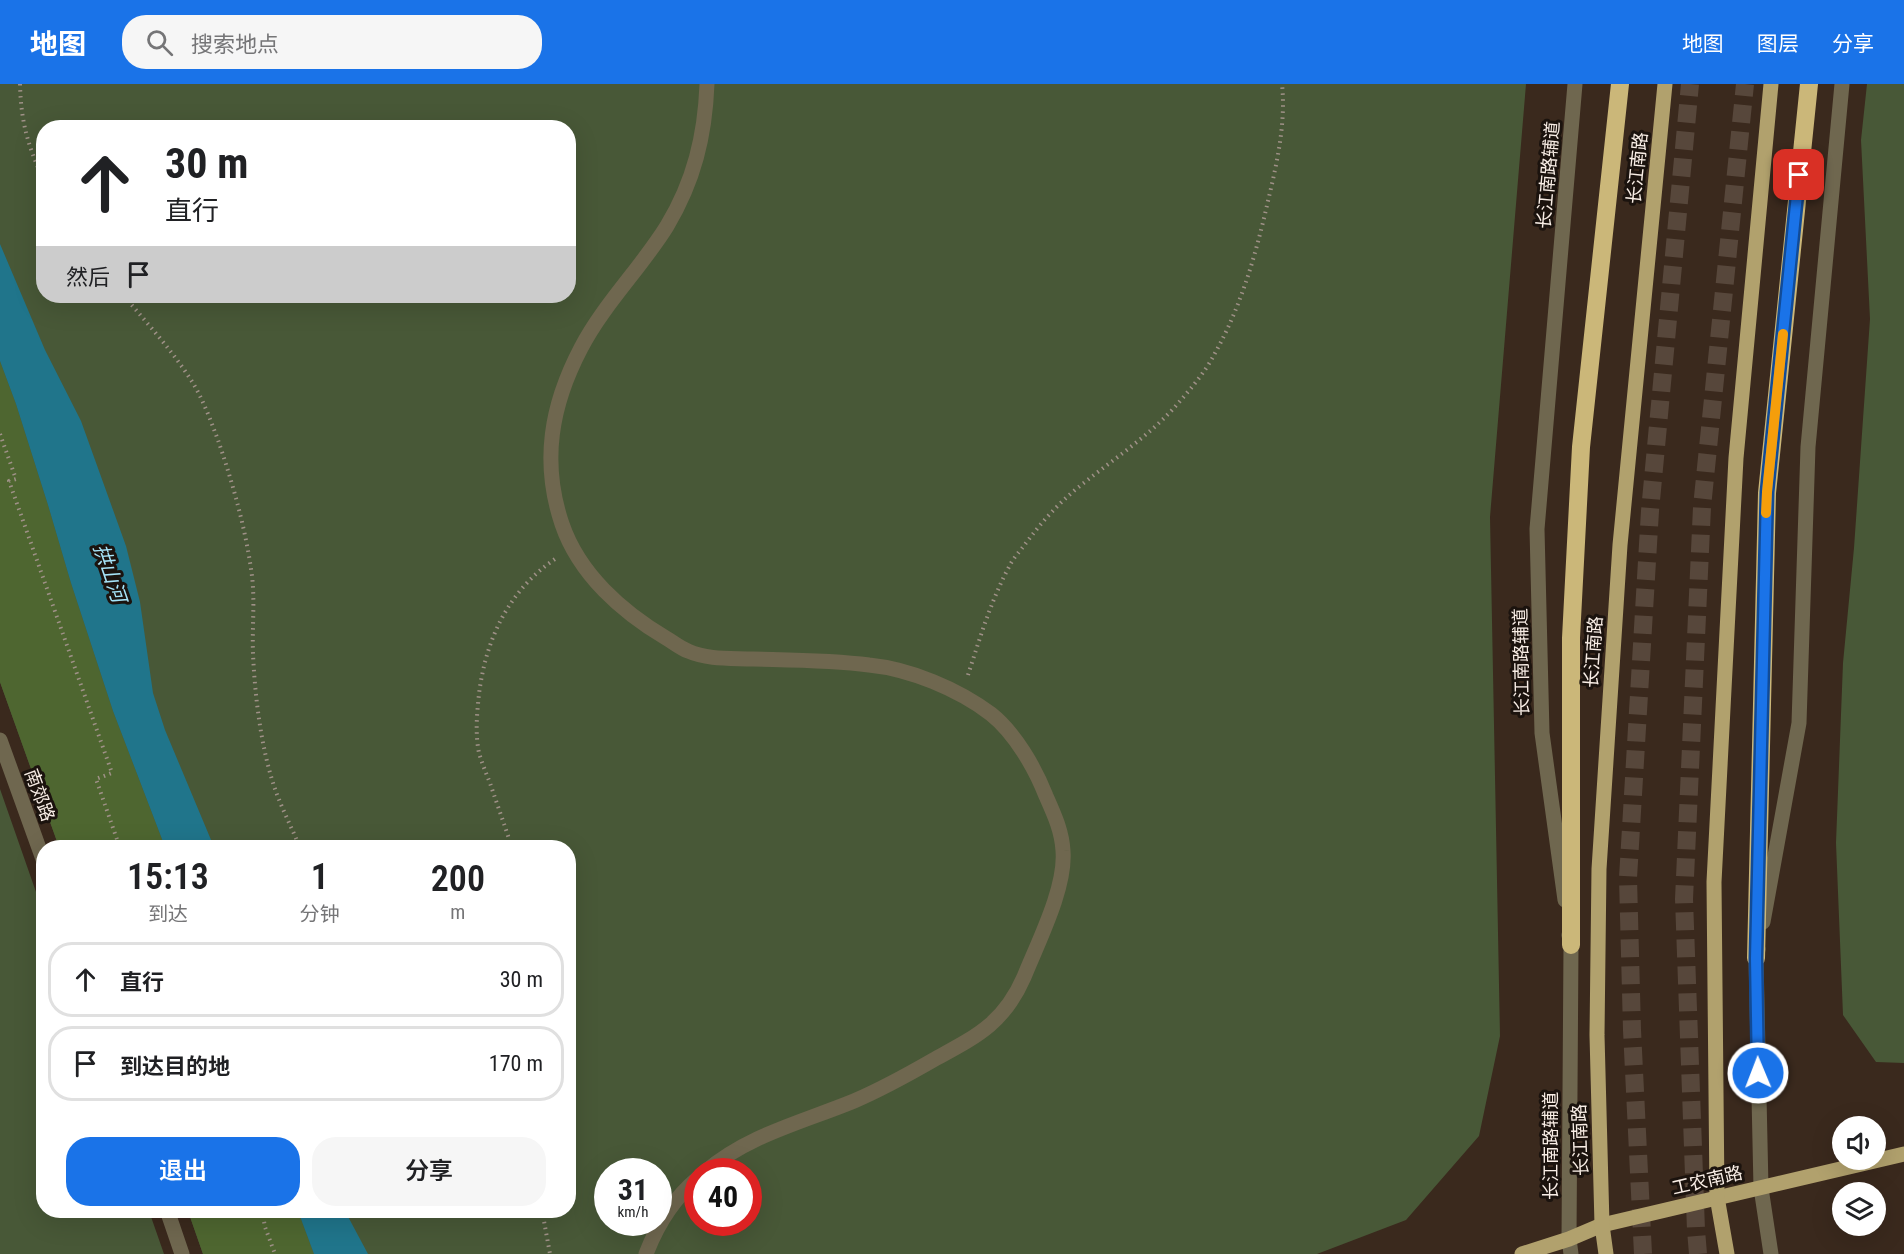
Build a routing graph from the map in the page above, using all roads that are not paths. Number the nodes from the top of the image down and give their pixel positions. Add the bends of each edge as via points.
1 (707, 84) edge
2 (1575, 84) edge
3 (1620, 84) edge
4 (1665, 84) edge
5 (1771, 84) edge
6 (1809, 84) edge
7 (1842, 84) edge
8 (0, 740) edge
9 (36, 840) edge
10 (1571, 945) junction
11 (1756, 958) junction
12 (1904, 1154) edge
13 (723, 1158) edge
14 (1761, 1188) junction
15 (684, 1191) edge
16 (1717, 1197) junction
17 (170, 1218) edge
18 (1602, 1225) junction
19 (1570, 1246) edge
20 (182, 1254) edge
21 (646, 1254) edge
22 (1522, 1254) edge
23 (1606, 1254) edge
24 (1727, 1254) edge
25 (1771, 1254) edge

1 - 13 street via 699,153 686,189 667,226 581,348 563,389 553,422 549,457 563,526 581,562 615,602 688,651 712,658 877,666 913,674 992,715 1016,742 1043,788 1059,825 1064,852 1061,881 1017,992 998,1019 978,1036 890,1084 775,1130
2 - 10 street, 长江南路辅道 via 1538,529 1542,733
3 - 10 highway via 1581,447 1571,638
4 - 18 main road, 长江南路 via 1620,545 1599,869 1597,1035
5 - 16 main road via 1736,458 1723,695 1714,882
6 - 11 highway via 1767,492
7 - 11 street via 1808,447 1799,723
8 - 9 street, 南郊路
10 - 19 street, 长江南路辅道
11 - 14 street
12 - 14 main road, 工农南路
14 - 16 main road, 工农南路
14 - 25 street
15 - 21 street via 662,1221
16 - 18 main road, 工农南路
16 - 24 main road
17 - 20 street
18 - 19 main road, 工农南路
18 - 23 main road, 长江南路
19 - 22 main road, 工农南路

